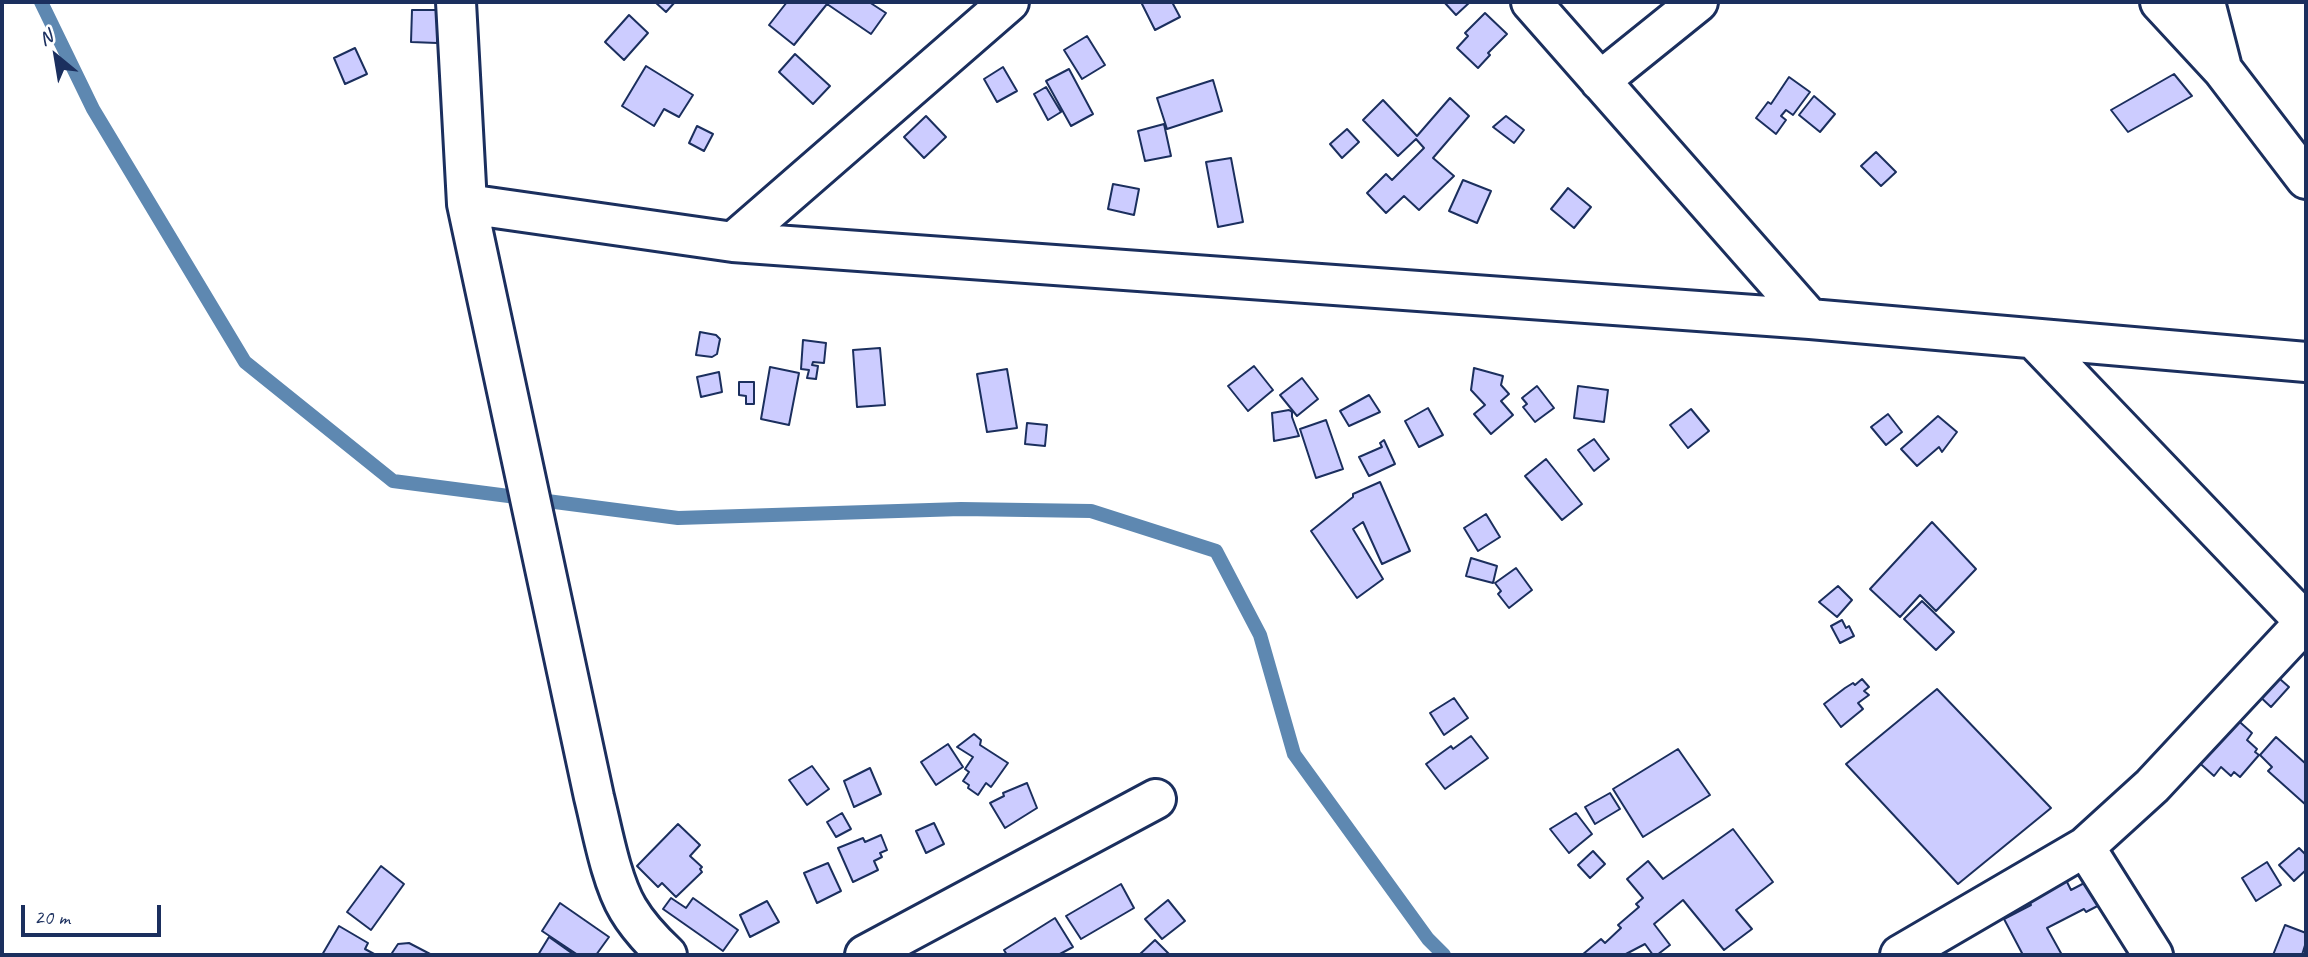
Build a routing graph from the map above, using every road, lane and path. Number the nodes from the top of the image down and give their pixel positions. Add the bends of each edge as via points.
1 (456, 2) edge
2 (1009, 2) edge
3 (1531, 2) edge
4 (1698, 2) edge
5 (2160, 2) edge
6 (2205, 2) edge
7 (2222, 69) junction
8 (1600, 81) junction
9 (2306, 179) edge
10 (467, 204) junction
11 (733, 242) junction
12 (1810, 319) junction
13 (2034, 339) junction
14 (2306, 362) edge
15 (2306, 622) edge
16 (1156, 799) dead end
17 (2085, 847) junction
18 (667, 955) edge
19 (865, 955) edge
20 (1900, 955) edge
21 (2152, 955) edge

1 - 10 street
2 - 11 street
3 - 8 street
4 - 8 street
5 - 7 street
6 - 7 street
7 - 9 street
8 - 12 street
10 - 11 street
10 - 18 street via 607,846 626,907
11 - 12 street
12 - 13 street
13 - 14 street
13 - 15 street
15 - 17 street via 2152,786
16 - 19 street
17 - 20 street
17 - 21 street

